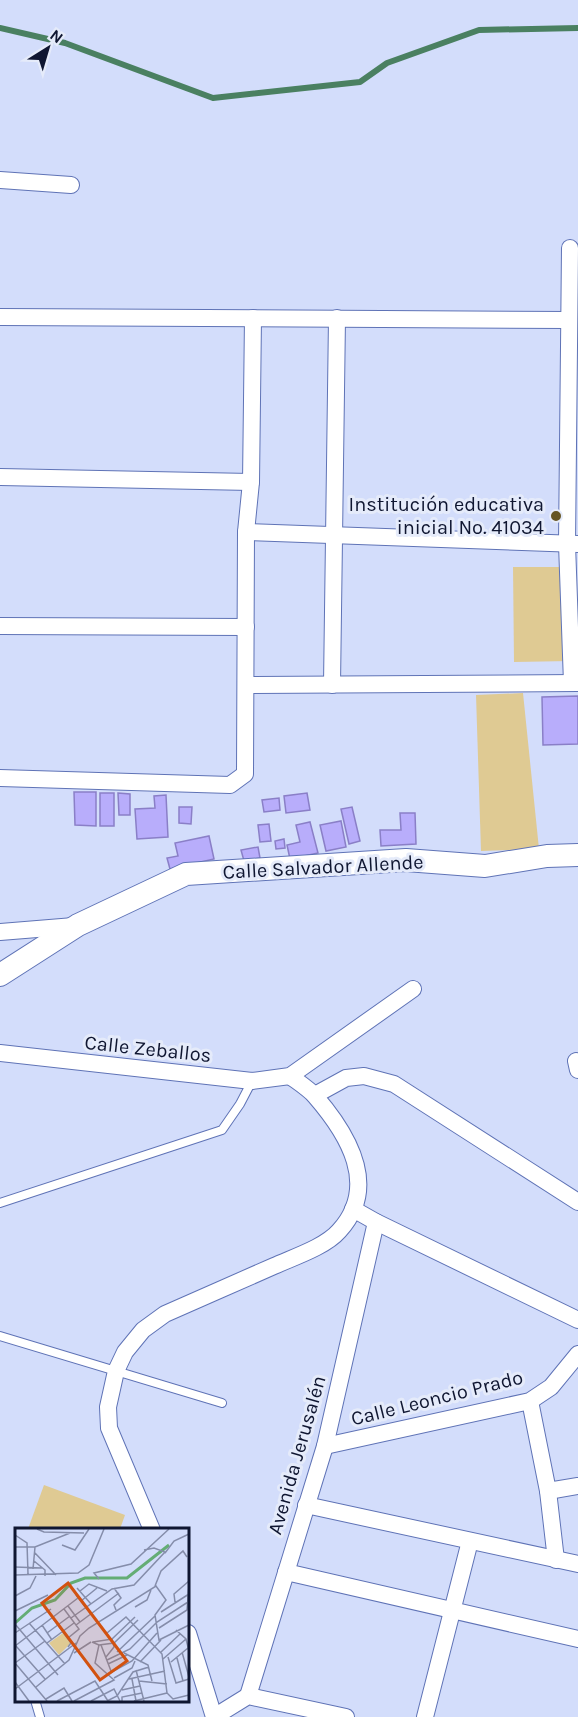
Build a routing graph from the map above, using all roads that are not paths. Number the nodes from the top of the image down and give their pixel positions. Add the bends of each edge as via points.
1 (0, 180) edge
2 (71, 185) dead end
3 (570, 248) dead end
4 (0, 317) edge
5 (253, 318) junction
6 (338, 318) junction
7 (569, 320) junction
8 (573, 384) edge
9 (0, 477) edge
10 (251, 482) junction
11 (246, 532) junction
12 (333, 536) junction
13 (573, 544) edge
14 (0, 626) edge
15 (246, 627) junction
16 (575, 683) edge
17 (246, 685) junction
18 (332, 685) junction
19 (0, 778) edge
20 (578, 855) edge
21 (78, 925) junction
22 (0, 932) edge
23 (0, 975) edge
24 (413, 989) dead end
25 (0, 1053) edge
26 (290, 1076) junction
27 (252, 1081) junction
28 (315, 1095) junction
29 (578, 1202) edge
30 (0, 1203) edge
31 (353, 1209) junction
32 (376, 1222) junction
33 (578, 1320) edge
34 (0, 1336) edge
35 (578, 1354) edge
36 (116, 1371) junction
37 (530, 1401) junction
38 (222, 1403) dead end
39 (325, 1446) junction
40 (578, 1486) edge
41 (548, 1491) junction
42 (306, 1505) junction
43 (151, 1528) edge
44 (470, 1541) junction
45 (556, 1560) junction
46 (578, 1564) edge
47 (286, 1572) junction
48 (451, 1610) junction
49 (189, 1636) edge
50 (578, 1639) edge
51 (248, 1696) junction
52 (35, 1702) edge
53 (40, 1717) edge
54 (214, 1717) edge
55 (346, 1717) edge
56 (424, 1717) edge

1 - 2 street
3 - 7 street
4 - 5 street
5 - 6 street
5 - 10 street
6 - 7 street
6 - 12 street
7 - 8 street
8 - 13 street
9 - 10 street
10 - 11 street
11 - 12 street
11 - 15 street
12 - 13 street
12 - 18 street
13 - 16 street
14 - 15 street
15 - 17 street
16 - 18 street
17 - 18 street
17 - 19 street via 245,774 230,785
20 - 21 street, Calle Salvador Allende via 485,866 406,860 186,874
21 - 22 street
21 - 23 street, Calle Salvador Allende
24 - 26 street
25 - 27 street, Calle Zeballos
26 - 27 street, Calle Zeballos
26 - 28 street
27 - 30 lane via 222,1130
28 - 29 street via 346,1078 364,1076 394,1084
28 - 31 street via 357,1162 359,1186
31 - 32 street
31 - 36 street via 338,1232 313,1249 165,1314 143,1330
32 - 33 street
32 - 39 street, Avenida Jerusalén
34 - 36 lane
35 - 37 street, Calle Leoncio Prado via 551,1387
36 - 38 lane
36 - 43 street via 108,1407 109,1428
37 - 39 street, Calle Leoncio Prado
37 - 41 street
39 - 42 street, Avenida Jerusalén
40 - 41 street
41 - 45 street
42 - 44 street
42 - 47 street, Avenida Jerusalén
44 - 45 street
44 - 48 street
45 - 46 street
47 - 48 street
47 - 51 street, Avenida Jerusalén
48 - 50 street
48 - 56 street
49 - 54 street
51 - 54 street
51 - 55 street
52 - 53 lane

